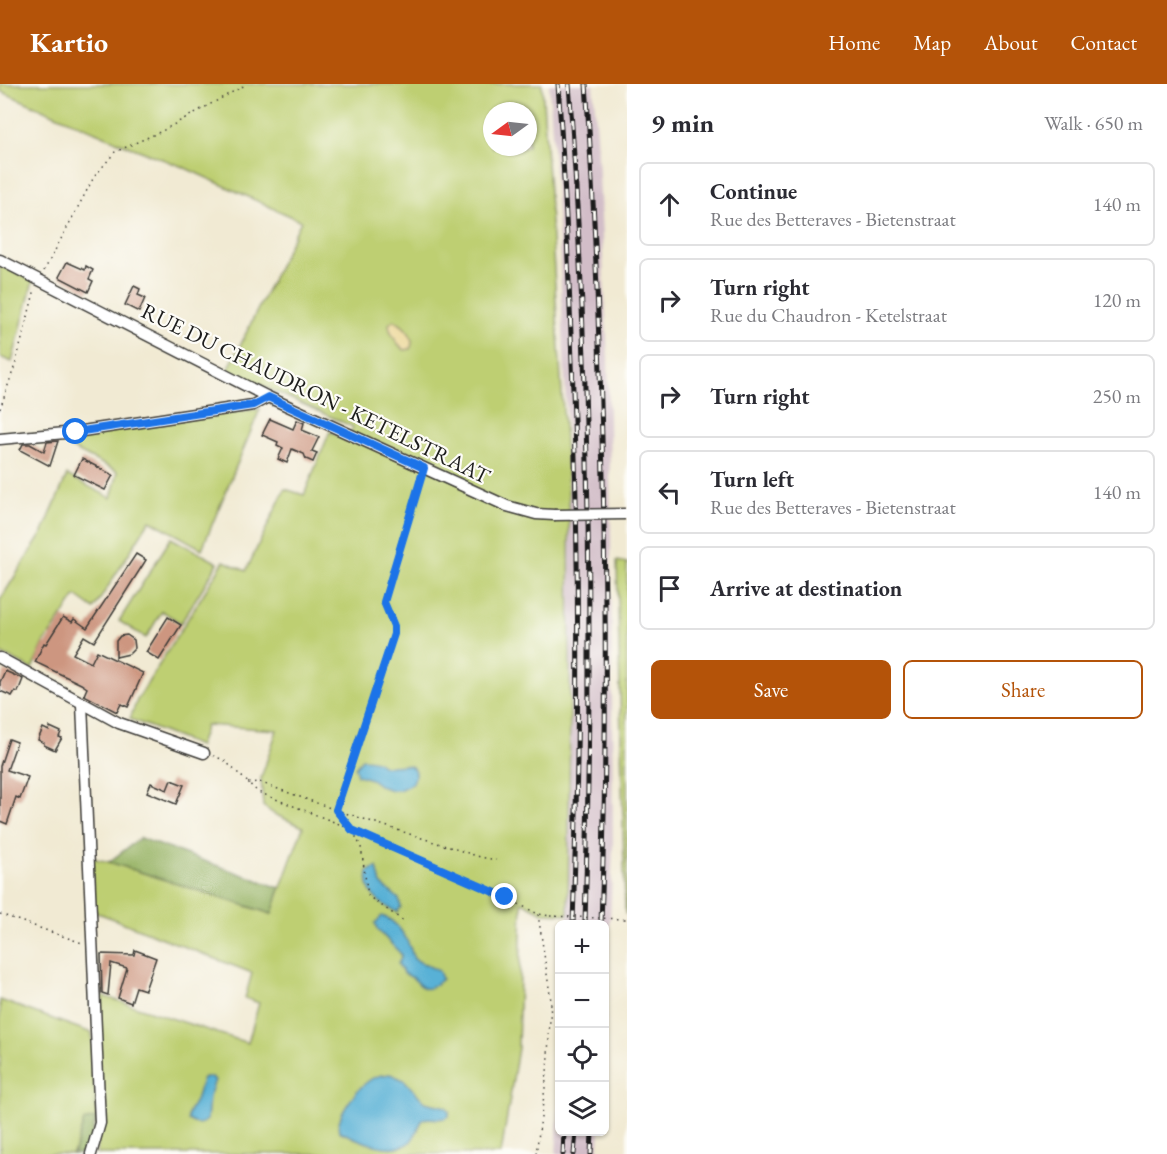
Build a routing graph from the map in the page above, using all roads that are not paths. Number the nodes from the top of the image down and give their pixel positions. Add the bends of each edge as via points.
1 (0, 260) edge
2 (268, 397) junction
3 (0, 439) edge
4 (626, 514) edge
5 (0, 658) edge
6 (82, 704) junction
7 (204, 753) road end
8 (92, 1154) edge

1 - 2 street, RUE DU CHAUDRON - KETELSTRAAT
2 - 3 street via 253,405 76,432
2 - 4 street, RUE DU CHAUDRON - KETELSTRAAT, bridge via 521,511 554,515
5 - 6 street
6 - 7 street via 119,723
6 - 8 street via 100,1123

